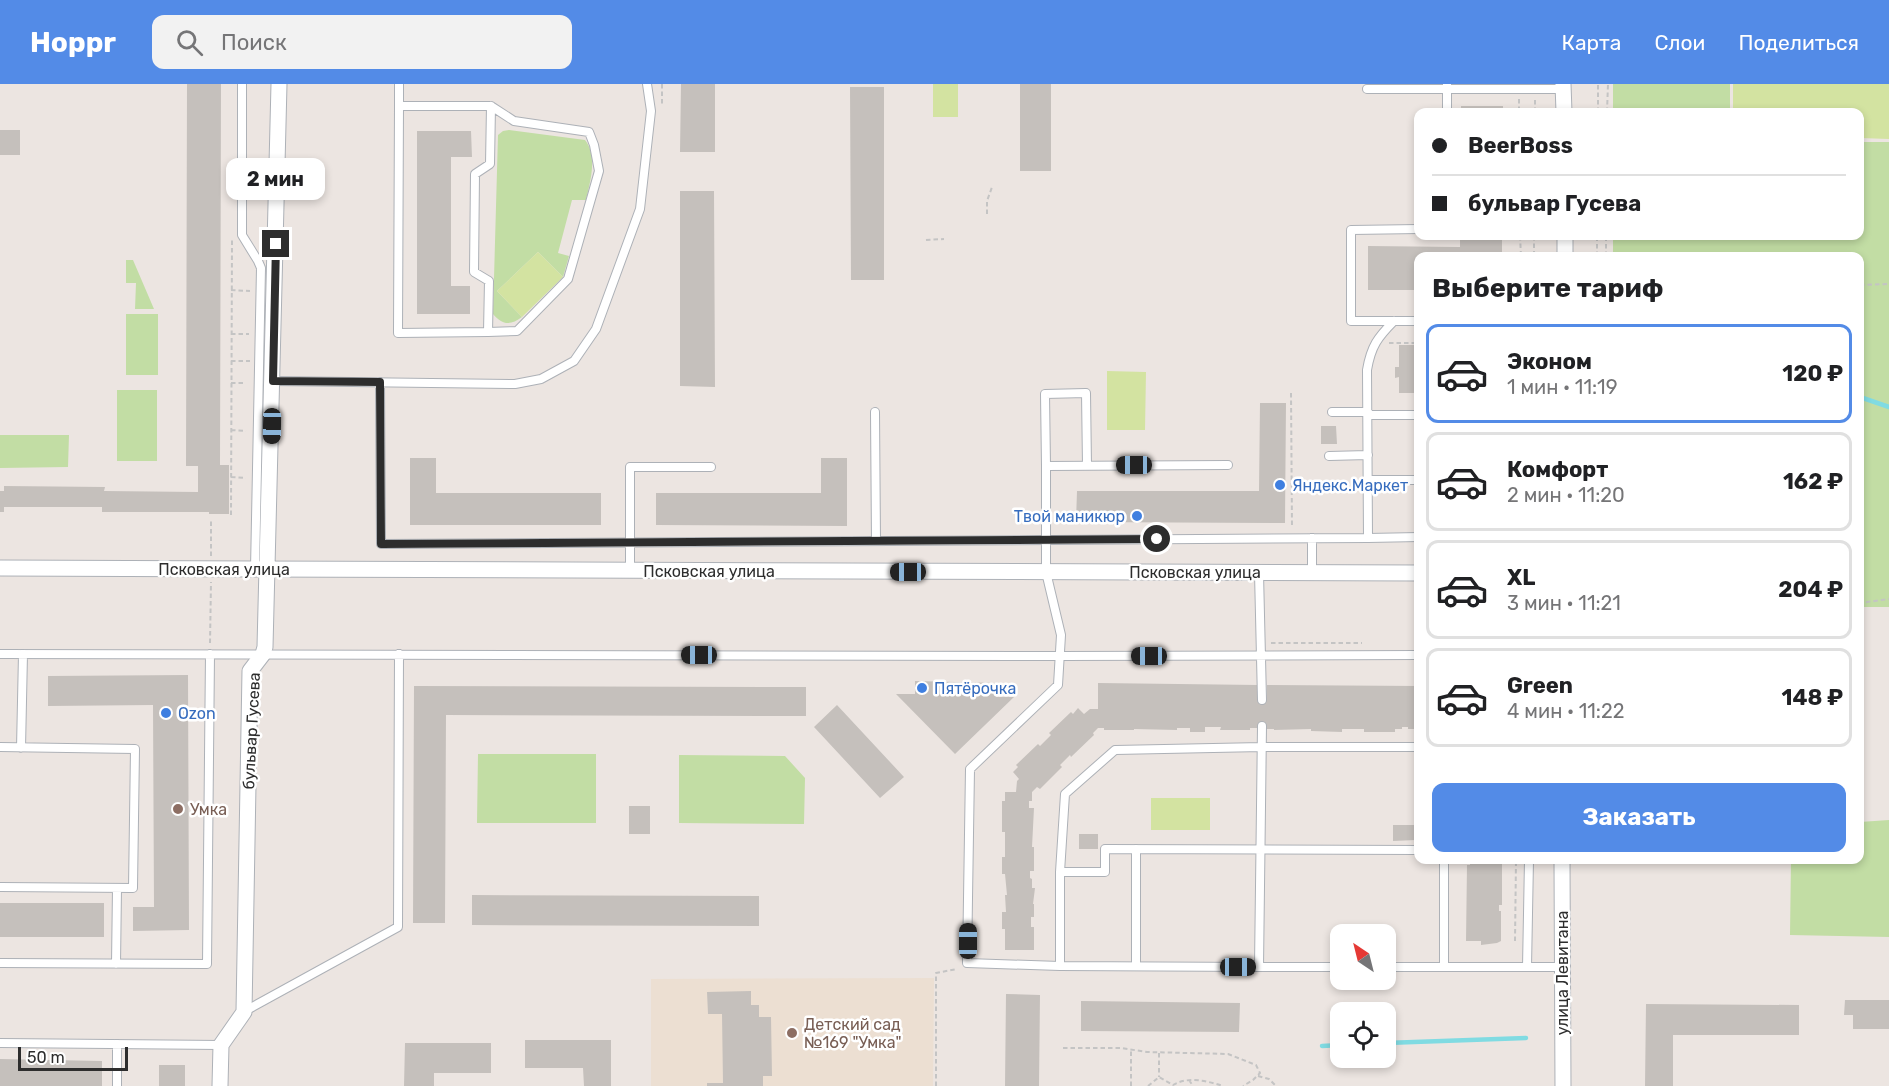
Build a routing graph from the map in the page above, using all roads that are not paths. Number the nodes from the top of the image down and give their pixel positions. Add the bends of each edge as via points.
1 (242, 84) edge
2 (279, 84) edge
3 (399, 84) edge
4 (647, 84) edge
5 (1447, 87) edge
6 (1564, 87) edge
7 (1367, 89) dead end
8 (399, 106) junction
9 (491, 106) junction
10 (1447, 108) edge
11 (1564, 108) edge
12 (1414, 229) edge
13 (1394, 321) junction
14 (1414, 321) edge
15 (488, 332) junction
16 (266, 382) junction
17 (380, 382) junction
18 (875, 412) dead end
19 (1332, 412) dead end
20 (1368, 414) junction
21 (1414, 415) edge
22 (1368, 455) junction
23 (1329, 456) dead end
24 (1228, 465) dead end
25 (1046, 466) junction
26 (1087, 466) junction
27 (711, 467) dead end
28 (1368, 480) junction
29 (1414, 480) edge
30 (1414, 537) edge
31 (1312, 538) junction
32 (1368, 538) junction
33 (1046, 540) junction
34 (876, 541) junction
35 (630, 543) junction
36 (0, 568) edge
37 (262, 569) junction
38 (630, 570) junction
39 (1046, 572) junction
40 (1259, 573) junction
41 (1312, 573) junction
42 (1414, 573) edge
43 (0, 654) edge
44 (23, 654) junction
45 (210, 654) junction
46 (262, 654) junction
47 (399, 654) junction
48 (1260, 655) junction
49 (1414, 655) edge
50 (1060, 656) junction
51 (1262, 700) dead end
52 (1262, 726) dead end
53 (0, 747) edge
54 (1262, 747) junction
55 (1414, 747) edge
56 (21, 748) junction
57 (1137, 849) junction
58 (1260, 850) junction
59 (1414, 850) edge
60 (1444, 864) edge
61 (1529, 864) edge
62 (1562, 864) edge
63 (1060, 872) junction
64 (0, 887) edge
65 (117, 888) junction
66 (0, 963) edge
67 (116, 964) junction
68 (1060, 966) junction
69 (1136, 966) junction
70 (1258, 967) junction
71 (1330, 967) edge
72 (1396, 967) edge
73 (1443, 967) junction
74 (1527, 967) junction
75 (1561, 967) junction
76 (244, 1012) junction
77 (0, 1043) edge
78 (117, 1044) junction
79 (221, 1045) junction
80 (117, 1086) edge
81 (220, 1086) edge
82 (1563, 1086) edge

1 - 16 lane via 242,235 260,265 259,361
2 - 16 street, бульвар Гусева
3 - 8 lane
4 - 17 lane via 651,111 640,208 596,328 574,361 541,379 514,384
5 - 6 lane
5 - 7 lane
5 - 10 lane
6 - 11 street
8 - 9 lane
8 - 15 lane via 398,333
9 - 15 lane via 490,164 475,174 474,272 489,281
9 - 15 lane via 514,121 589,132 599,171 568,279 517,331
12 - 13 lane via 1351,230 1351,321
13 - 14 lane
13 - 20 lane via 1370,352
16 - 17 lane
16 - 37 street, бульвар Гусева
16 - 37 lane via 258,431
17 - 35 lane via 381,544
18 - 34 lane
19 - 20 lane
20 - 21 lane
20 - 22 lane
22 - 23 lane
22 - 28 lane
24 - 26 lane
25 - 26 lane
25 - 26 lane via 1045,394 1086,393
25 - 33 lane
27 - 35 lane via 630,468
28 - 29 lane
28 - 32 lane
30 - 32 lane
31 - 32 lane
31 - 33 lane
31 - 41 lane
33 - 34 lane
33 - 39 lane
34 - 35 lane
35 - 38 lane
36 - 37 street, Псковская улица
37 - 38 street, Псковская улица
37 - 46 street, бульвар Гусева via 266,647
38 - 39 street, Псковская улица
39 - 40 street, Псковская улица
39 - 50 lane via 1061,635
40 - 41 street, Псковская улица
40 - 48 lane
41 - 42 street, Псковская улица
43 - 44 lane
44 - 45 lane
44 - 56 lane
45 - 46 lane
45 - 67 lane via 207,964
46 - 47 lane
46 - 76 street, бульвар Гусева via 250,671
47 - 50 lane
47 - 76 lane via 398,927
48 - 49 lane
48 - 50 lane
48 - 51 lane
50 - 68 lane via 1058,685 970,769 967,963
52 - 54 lane
53 - 56 lane
54 - 55 lane
54 - 58 lane
54 - 63 lane via 1115,750 1065,795
56 - 65 lane via 135,749 133,888
57 - 58 lane
57 - 63 lane via 1105,849 1105,872
57 - 69 lane
58 - 59 lane
58 - 70 lane
60 - 73 lane
61 - 74 lane
62 - 75 street, улица Левитана
63 - 68 lane
64 - 65 lane
65 - 67 lane
66 - 67 lane
68 - 69 lane
69 - 70 lane
70 - 71 lane
72 - 73 lane
73 - 74 lane
74 - 75 lane
75 - 82 street, улица Левитана
76 - 79 street
77 - 78 lane
78 - 79 lane
78 - 80 lane
79 - 81 street

